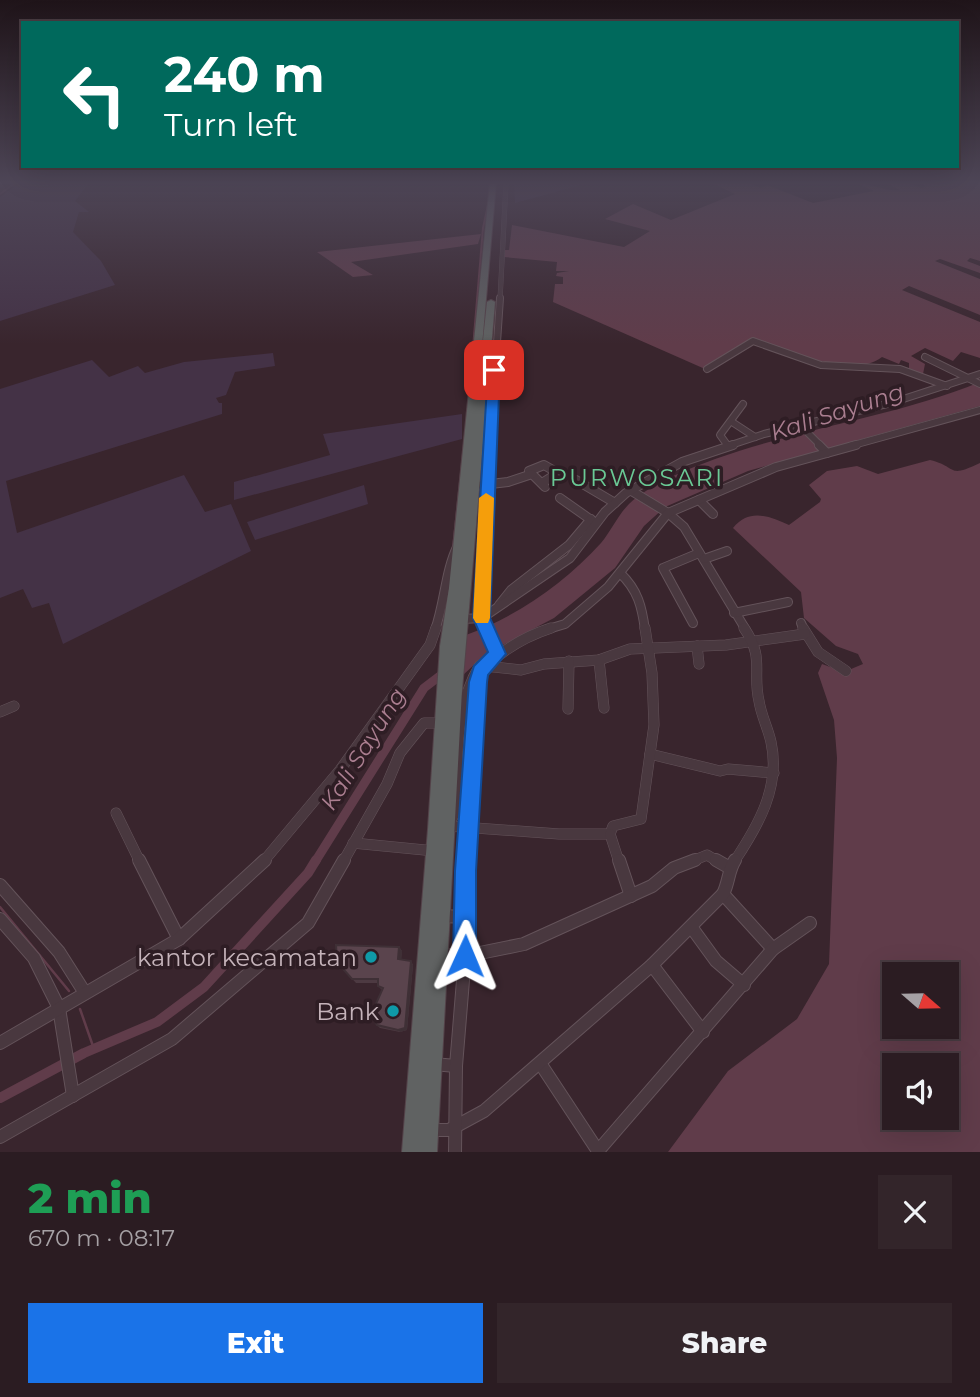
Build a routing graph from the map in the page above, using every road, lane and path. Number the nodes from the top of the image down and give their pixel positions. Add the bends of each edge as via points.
1 (490, 237) edge
2 (498, 237) edge
3 (500, 237) edge
4 (925, 356) dead end
5 (706, 369) dead end
6 (481, 370) junction
7 (976, 379) edge
8 (947, 386) junction
9 (743, 404) dead end
10 (980, 410) edge
11 (732, 422) junction
12 (801, 426) junction
13 (755, 437) junction
14 (728, 446) junction
15 (826, 452) junction
16 (532, 474) junction
17 (576, 480) dead end
18 (482, 485) junction
19 (631, 490) junction
20 (560, 498) dead end
21 (699, 500) junction
22 (615, 503) junction
23 (665, 512) junction
24 (713, 514) dead end
25 (594, 522) junction
26 (460, 543) junction
27 (727, 551) dead end
28 (701, 556) junction
29 (620, 573) junction
30 (788, 602) dead end
31 (734, 613) junction
32 (463, 619) junction
33 (482, 622) junction
34 (693, 623) dead end
35 (801, 623) dead end
36 (805, 634) junction
37 (753, 641) junction
38 (453, 644) junction
39 (697, 646) junction
40 (649, 647) junction
41 (496, 652) junction
42 (599, 660) junction
43 (569, 661) junction
44 (699, 664) dead end
45 (482, 666) junction
46 (846, 671) dead end
47 (453, 698) junction
48 (14, 706) dead end
49 (604, 708) dead end
50 (568, 709) dead end
51 (0, 712) edge
52 (442, 723) junction
53 (463, 752) junction
54 (650, 754) junction
55 (774, 772) junction
56 (116, 813) dead end
57 (459, 826) junction
58 (610, 834) junction
59 (353, 843) junction
60 (435, 850) junction
61 (730, 868) junction
62 (0, 885) edge
63 (723, 894) junction
64 (631, 897) junction
65 (454, 916) junction
66 (0, 919) edge
67 (810, 923) dead end
68 (692, 928) junction
69 (179, 939) junction
70 (774, 949) junction
71 (443, 955) junction
72 (462, 956) junction
73 (653, 965) junction
74 (744, 985) junction
75 (85, 993) junction
76 (59, 1012) junction
77 (703, 1032) junction
78 (0, 1043) edge
79 (540, 1063) junction
80 (445, 1065) junction
81 (73, 1096) junction
82 (442, 1129) junction
83 (0, 1137) edge
84 (412, 1152) edge
85 (427, 1152) edge
86 (455, 1152) edge

1 - 6 highway
2 - 6 highway
3 - 18 street
4 - 7 street
5 - 8 street via 753,341 821,365 900,369
6 - 18 highway
6 - 26 highway
7 - 8 street
8 - 12 street
9 - 11 street
10 - 15 street
11 - 13 street
11 - 14 street via 720,437
12 - 13 street
12 - 15 street
13 - 14 street
14 - 19 street via 682,462
15 - 21 street via 776,467
16 - 16 street via 544,485 558,473 542,465 530,470
16 - 18 street
17 - 22 street
18 - 32 highway
18 - 33 street
19 - 22 street
19 - 23 street
20 - 25 street
21 - 23 street
21 - 24 street
22 - 25 street
23 - 28 street via 684,527
23 - 29 street
25 - 33 street via 511,590
26 - 38 highway
26 - 69 street via 450,559 436,634 398,691 270,855
27 - 28 street
28 - 31 street
28 - 34 street via 663,568
29 - 40 street via 641,601
29 - 41 street via 565,624
30 - 31 street
31 - 37 street
32 - 33 street
32 - 38 highway
33 - 41 street
35 - 36 street
36 - 37 street
36 - 46 street via 820,656
37 - 39 street
37 - 55 street via 758,699
38 - 47 highway
39 - 40 street
39 - 44 street
40 - 42 street
40 - 54 street via 653,696
41 - 45 street
42 - 43 street
42 - 49 street
43 - 45 street via 517,670
43 - 50 street
45 - 47 street
45 - 53 street
47 - 52 highway
47 - 53 highway
48 - 51 street
52 - 59 street via 424,723 414,732
52 - 60 highway
53 - 57 highway
53 - 57 street
54 - 55 street via 720,771
54 - 58 street via 641,819 613,826
55 - 61 street via 757,828
56 - 69 street
57 - 58 street
57 - 65 highway
58 - 64 street
59 - 60 street
59 - 81 street via 308,923 172,1039
60 - 84 highway
61 - 63 street
61 - 64 street via 707,855 674,868
62 - 75 street via 59,952
63 - 68 street
63 - 70 street
64 - 72 street via 524,944
65 - 71 highway
65 - 72 street
66 - 76 street via 34,958
67 - 70 street
68 - 73 street
68 - 74 street via 716,961
69 - 75 street
70 - 74 street
71 - 72 street
71 - 80 highway
72 - 80 street
73 - 77 street
73 - 79 street
74 - 77 street
75 - 76 street
76 - 78 street
76 - 81 street
77 - 79 street via 598,1151
79 - 82 street via 484,1111
80 - 82 highway
80 - 82 street
81 - 83 street
82 - 85 highway
82 - 86 street

